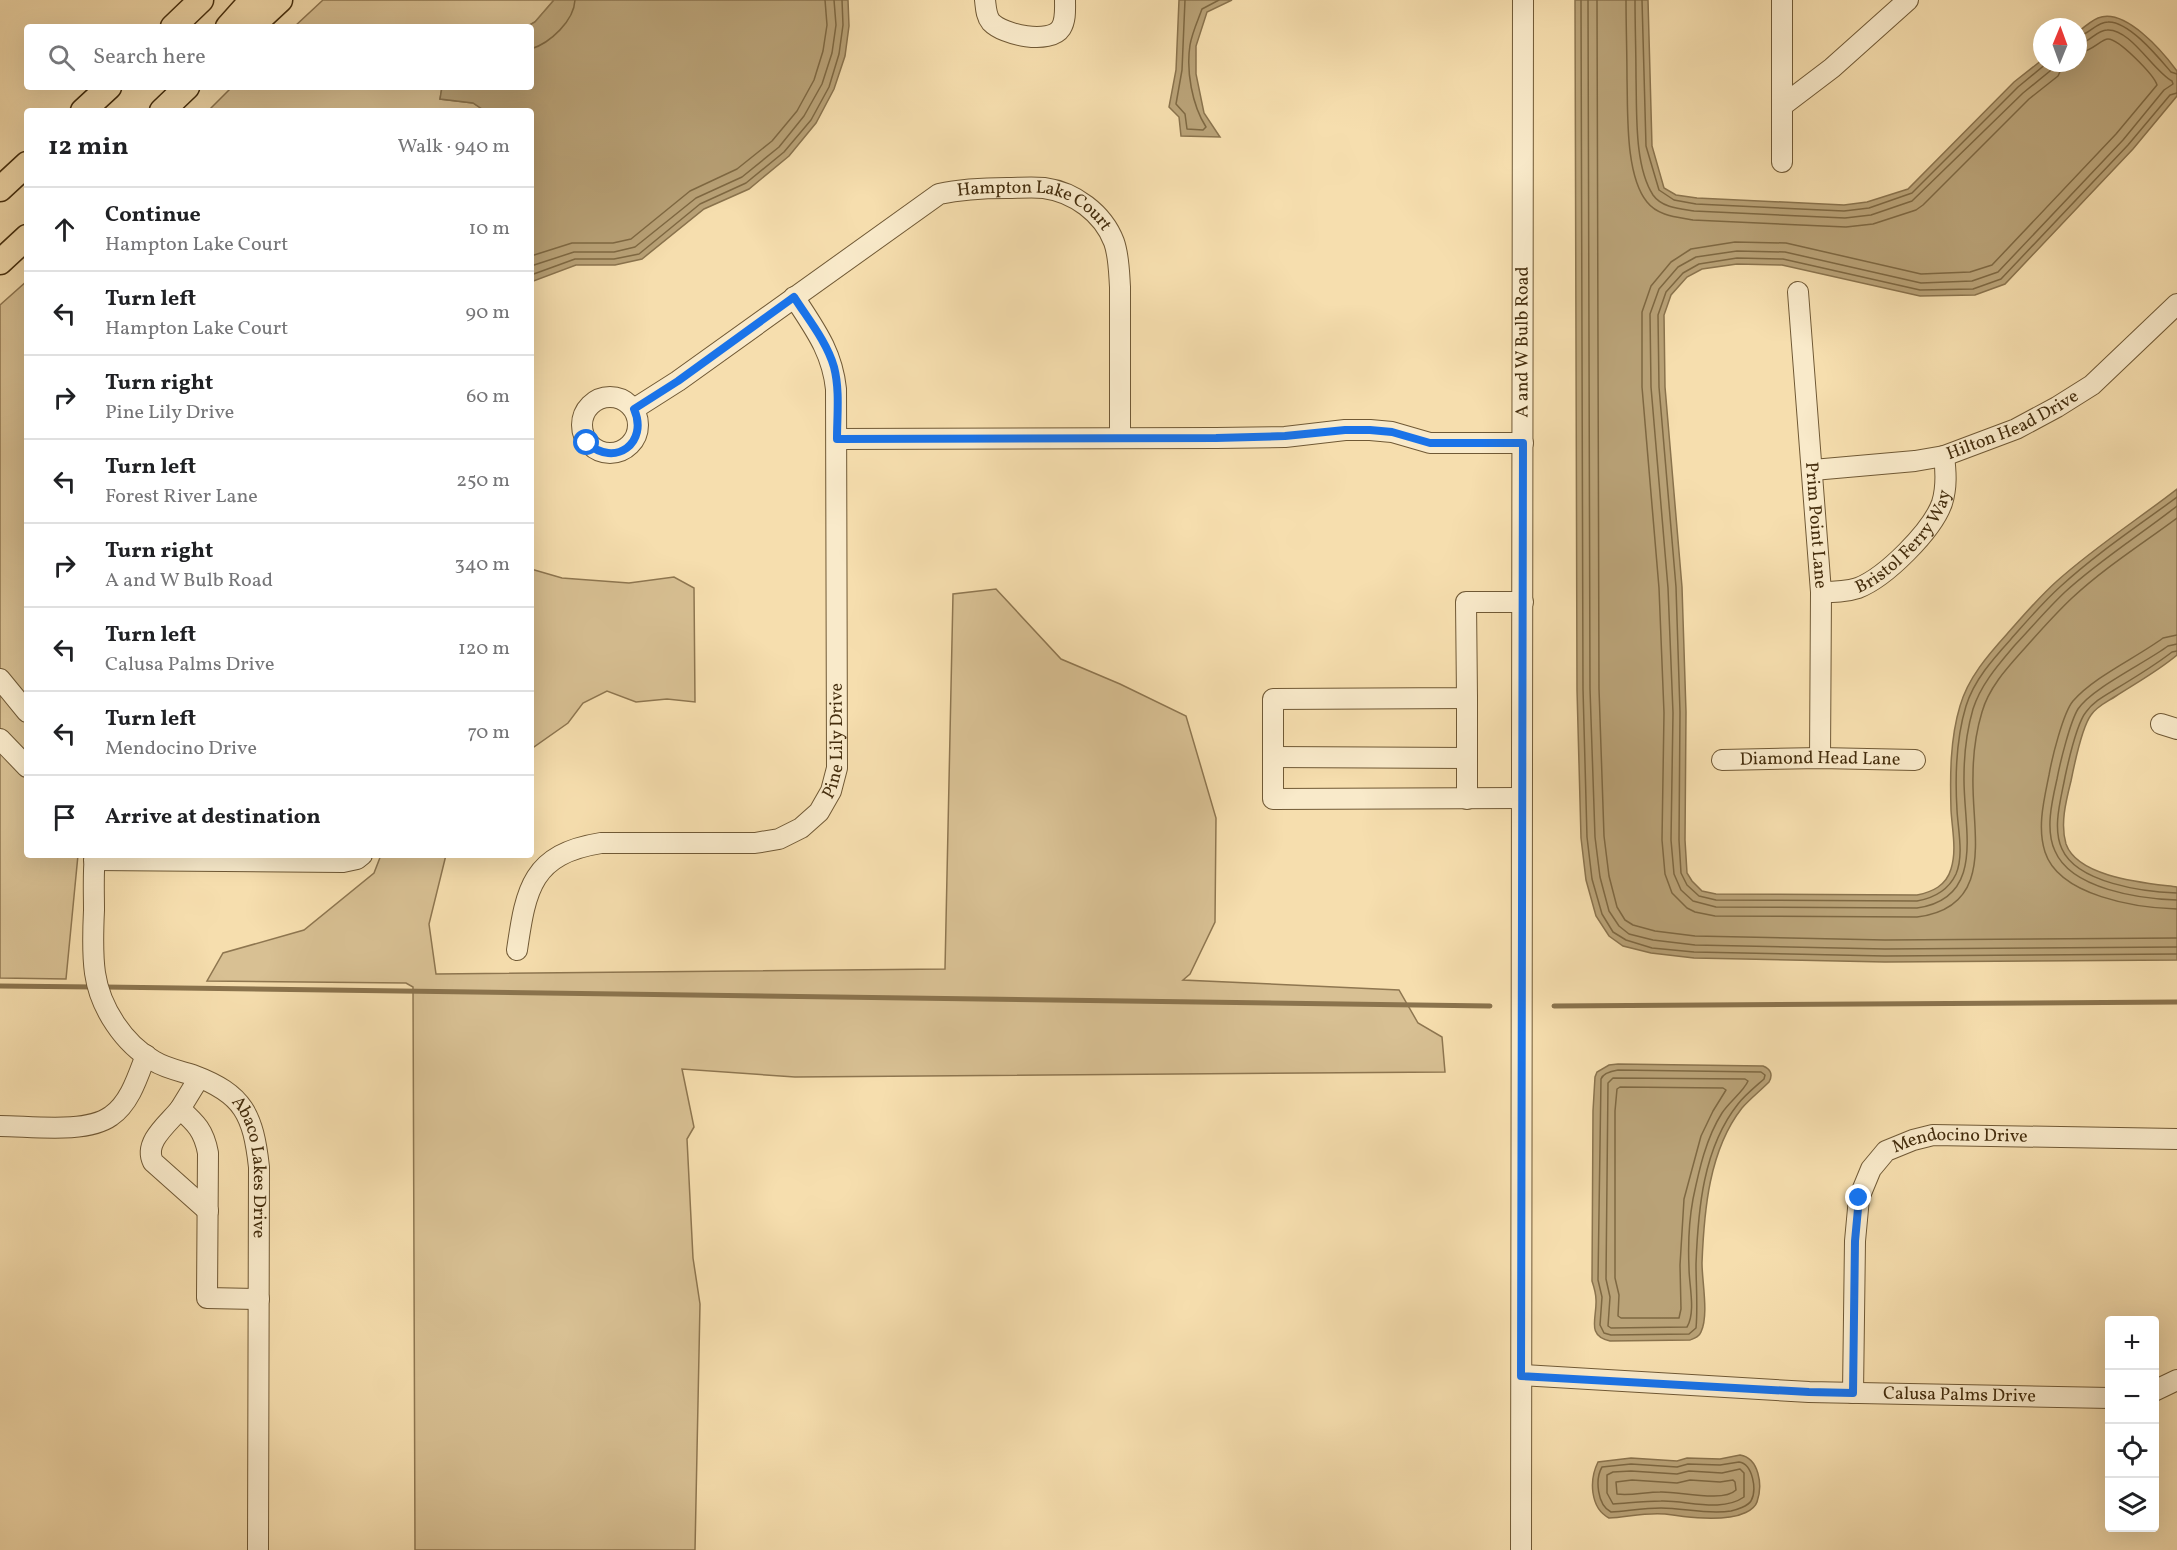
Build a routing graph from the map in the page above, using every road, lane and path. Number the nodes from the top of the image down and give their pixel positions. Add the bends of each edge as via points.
1 (201, 0) edge
2 (252, 0) edge
3 (280, 0) edge
4 (985, 0) edge
5 (1065, 0) edge
6 (1523, 0) edge
7 (1782, 0) edge
8 (1908, 0) edge
9 (176, 24) edge
10 (231, 24) edge
11 (254, 24) edge
12 (106, 90) edge
13 (184, 90) edge
14 (1782, 106) junction
15 (86, 108) edge
16 (165, 108) edge
17 (1782, 162) dead end
18 (24, 167) edge
19 (0, 189) edge
20 (24, 240) edge
21 (0, 262) edge
22 (1798, 292) dead end
23 (794, 297) junction
24 (2177, 304) edge
25 (634, 409) dead end
26 (1120, 437) junction
27 (837, 439) junction
28 (1523, 443) junction
29 (1944, 456) junction
30 (1813, 470) junction
31 (1821, 592) junction
32 (1523, 602) junction
33 (0, 679) edge
34 (1467, 698) junction
35 (24, 708) edge
36 (0, 739) edge
37 (1274, 757) junction
38 (1467, 758) junction
39 (1820, 758) junction
40 (1722, 760) dead end
41 (1915, 760) dead end
42 (24, 764) edge
43 (1521, 798) junction
44 (1467, 799) junction
45 (94, 858) edge
46 (232, 858) edge
47 (358, 858) edge
48 (517, 950) dead end
49 (146, 1055) junction
50 (199, 1077) junction
51 (180, 1109) junction
52 (0, 1126) edge
53 (2177, 1139) edge
54 (208, 1211) junction
55 (259, 1299) junction
56 (1521, 1376) junction
57 (2177, 1380) edge
58 (2159, 1389) edge
59 (1853, 1393) junction
60 (2105, 1398) edge
61 (258, 1550) edge
62 (1521, 1550) edge

1 - 9 main road
2 - 10 main road
3 - 11 main road
4 - 5 street via 990,21 999,28 1034,37 1053,35 1060,29
6 - 28 street, A and W Bulb Road
7 - 14 street
8 - 14 street via 1832,68
12 - 15 main road
13 - 16 main road
14 - 17 street
18 - 19 main road
20 - 21 main road
22 - 30 street, Prim Point Lane
23 - 25 street, Hampton Lake Court
23 - 26 street, Hampton Lake Court via 939,194 960,189 1045,188 1067,194 1102,220 1114,241 1119,263
23 - 27 street, Pine Lily Drive via 827,348 834,368
24 - 29 street, Hilton Head Drive via 2092,385 2016,429
26 - 27 street
26 - 28 street via 1285,436 1370,430 1430,443
27 - 48 street, Pine Lily Drive via 837,768 831,791 819,812 801,828 779,839 755,843 601,843 578,847 556,857 541,870 529,889
28 - 32 street, A and W Bulb Road
29 - 30 street, Hilton Head Drive
29 - 31 street, Bristol Ferry Way via 1946,484 1942,503 1934,520 1911,547 1883,573 1859,587
30 - 31 street, Prim Point Lane
31 - 39 street, Prim Point Lane
32 - 34 street via 1466,602
32 - 43 street, A and W Bulb Road
33 - 35 street
34 - 37 street via 1273,699
34 - 38 street
36 - 42 street
37 - 38 street
37 - 44 street via 1273,799
38 - 44 street
39 - 40 street, Diamond Head Lane
39 - 41 street, Diamond Head Lane
43 - 44 street
43 - 56 street, A and W Bulb Road
45 - 49 street, Abaco Lakes Drive via 95,975 111,1017
46 - 47 street via 343,862
49 - 50 street, Abaco Lakes Drive via 155,1062
49 - 52 street via 130,1093 111,1116 76,1127
50 - 51 street
50 - 55 street, Abaco Lakes Drive via 228,1091 251,1122 259,1167
51 - 54 street via 206,1138
51 - 54 street via 152,1143 150,1156
53 - 59 street, Mendocino Drive via 1933,1135 1886,1151 1871,1169 1859,1198
54 - 55 street via 207,1298
55 - 61 street, Abaco Lakes Drive
56 - 59 street, Calusa Palms Drive
56 - 62 street, A and W Bulb Road
57 - 58 street
59 - 60 street, Calusa Palms Drive

